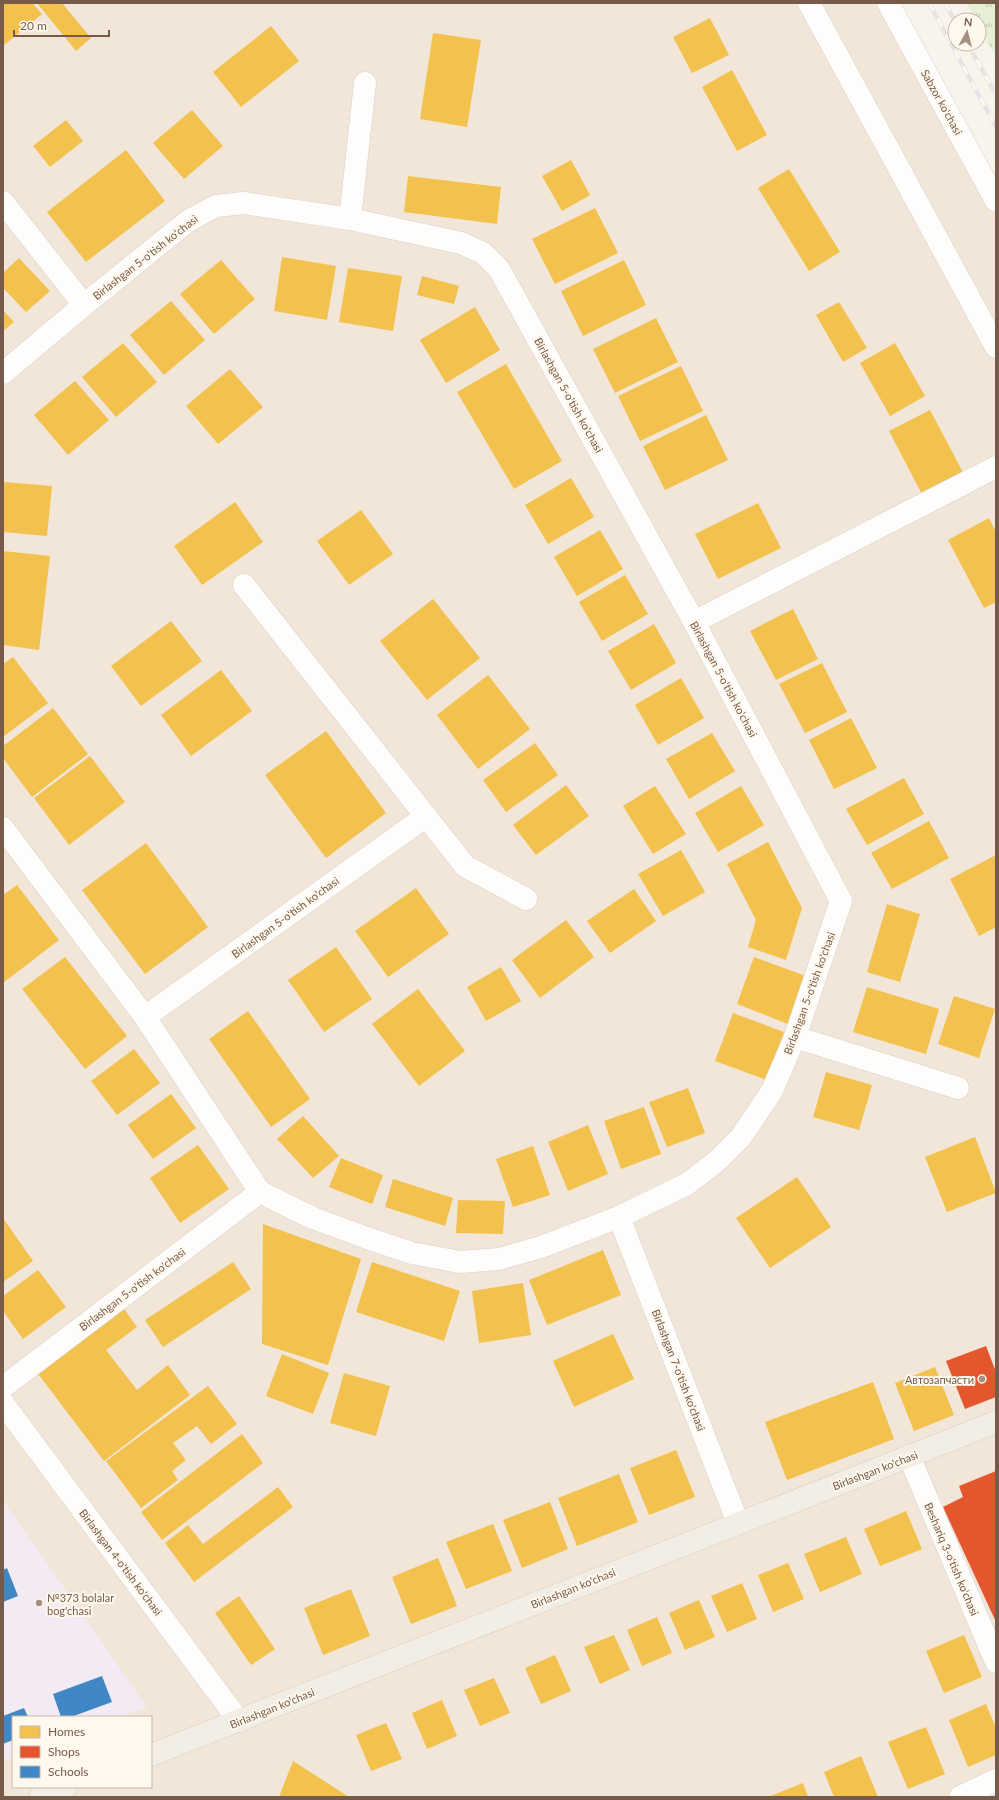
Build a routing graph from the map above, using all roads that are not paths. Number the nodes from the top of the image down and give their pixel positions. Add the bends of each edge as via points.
1 (809, 3) edge
2 (888, 3) edge
3 (365, 83) dead end
4 (3, 202) edge
5 (996, 202) edge
6 (350, 219) junction
7 (84, 305) junction
8 (996, 347) edge
9 (3, 373) edge
10 (996, 467) edge
11 (244, 586) dead end
12 (694, 622) junction
13 (425, 817) junction
14 (3, 828) edge
15 (526, 898) dead end
16 (145, 1017) junction
17 (795, 1037) junction
18 (958, 1088) dead end
19 (260, 1192) junction
20 (619, 1217) junction
21 (3, 1387) edge
22 (3, 1403) edge
23 (996, 1422) edge
24 (909, 1456) junction
25 (738, 1523) junction
26 (996, 1662) edge
27 (239, 1721) junction
28 (152, 1755) edge
29 (996, 1780) edge
30 (960, 1797) edge

1 - 8 street
2 - 5 street, Sabzor ko'chasi
3 - 6 street
4 - 7 street
6 - 7 street, Birlashgan 5-o'tish ko'chasi via 244,203 216,206 188,221
6 - 12 street, Birlashgan 5-o'tish ko'chasi via 461,243 483,253 499,269
7 - 9 street, Birlashgan 5-o'tish ko'chasi
10 - 12 street
11 - 13 street
12 - 17 street, Birlashgan 5-o'tish ko'chasi via 841,901
13 - 15 street via 465,866
13 - 16 street, Birlashgan 5-o'tish ko'chasi
14 - 16 street
16 - 19 street
17 - 18 street
17 - 20 street, Birlashgan 5-o'tish ko'chasi via 772,1090 742,1137 717,1161 687,1184
19 - 20 street, Birlashgan 5-o'tish ko'chasi via 313,1218 360,1236 412,1253 460,1262 499,1259 534,1249
19 - 21 street, Birlashgan 5-o'tish ko'chasi
20 - 25 street, Birlashgan 7-o'tish ko'chasi
22 - 27 street, Birlashgan 4-o'tish ko'chasi
23 - 24 main road, Birlashgan ko'chasi
24 - 25 main road, Birlashgan ko'chasi
24 - 26 street, Beshariq 3-o'tish ko'chasi
25 - 27 main road, Birlashgan ko'chasi
27 - 28 main road, Birlashgan ko'chasi
29 - 30 street

